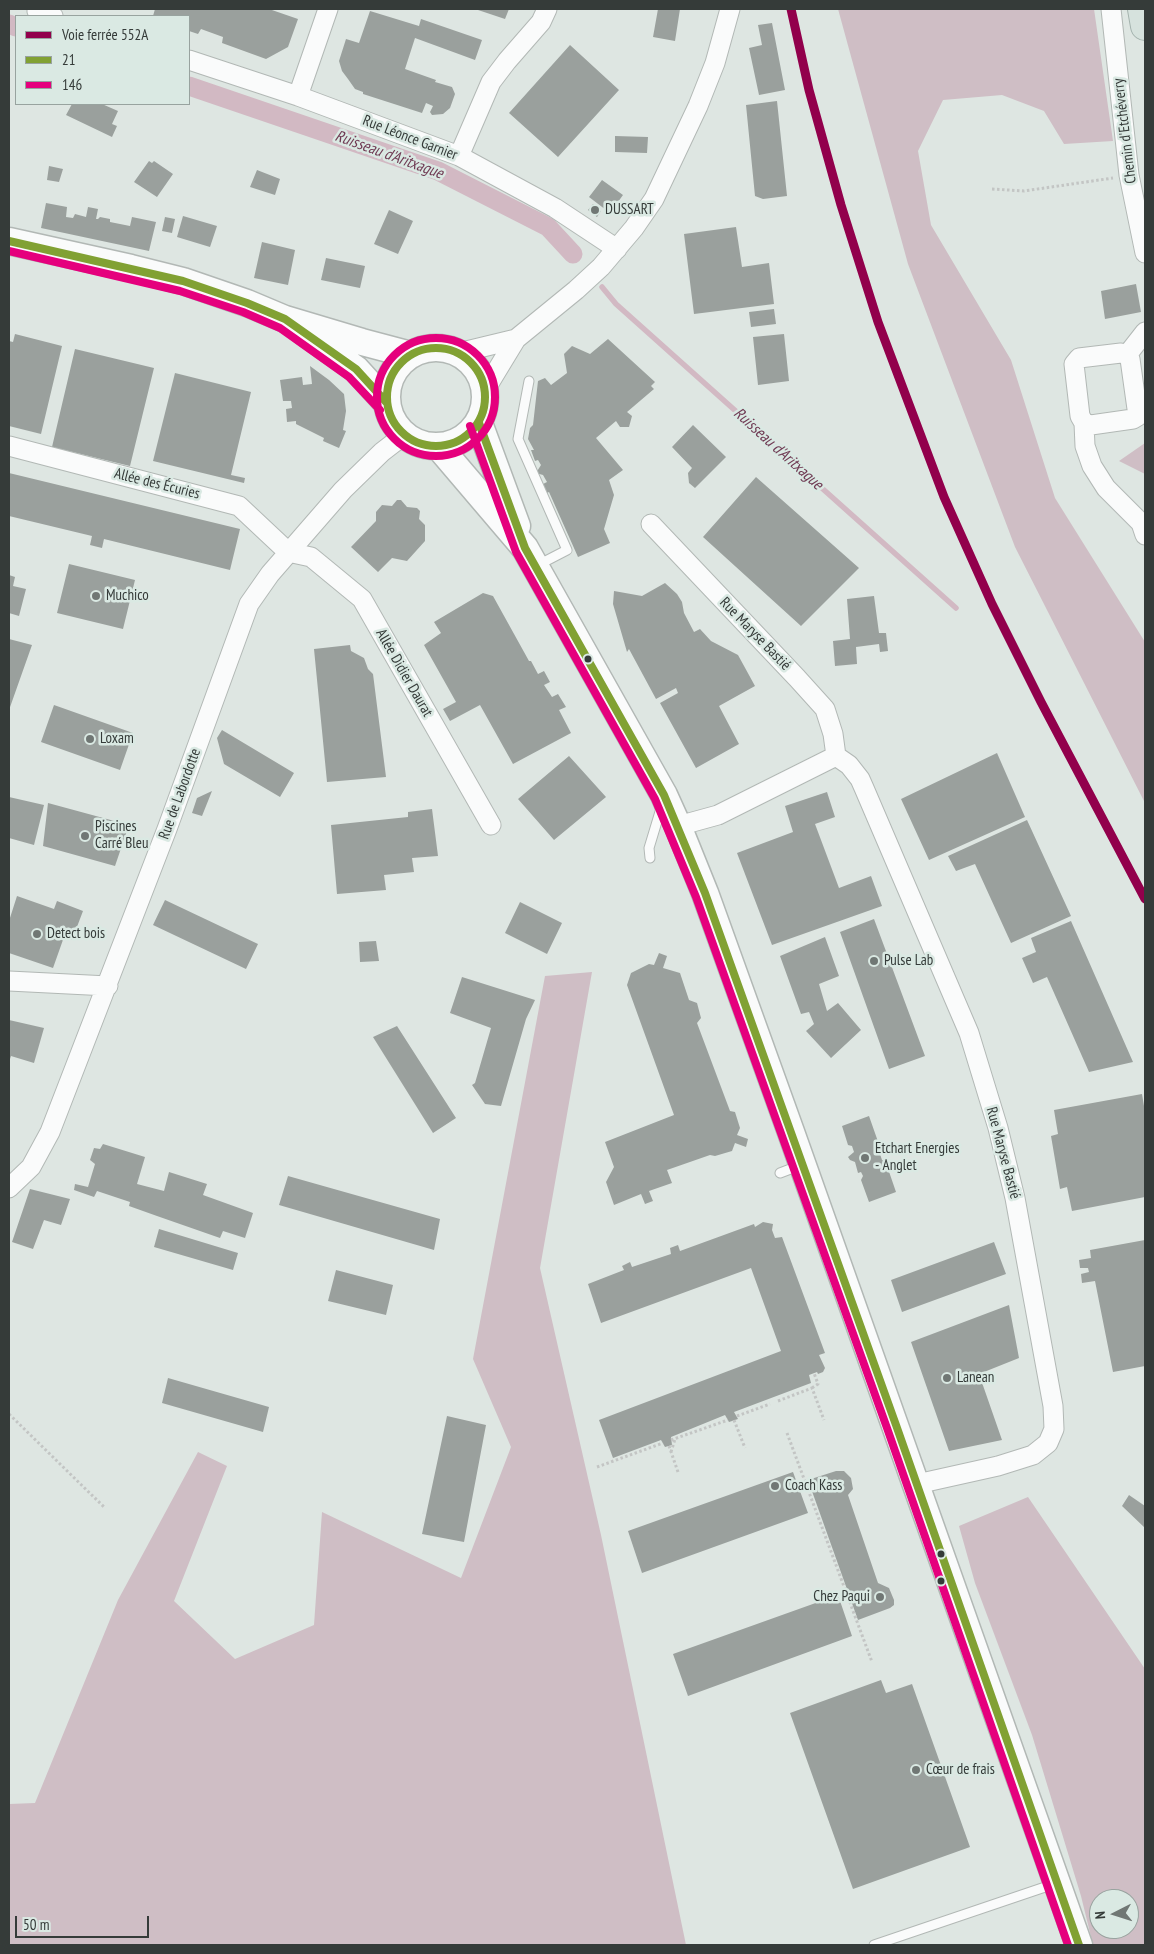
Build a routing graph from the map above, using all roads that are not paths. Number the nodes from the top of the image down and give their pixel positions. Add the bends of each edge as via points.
1 (328, 9) edge
2 (547, 9) edge
3 (730, 9) edge
4 (1111, 9) edge
5 (1142, 9) edge
6 (1145, 26) edge
7 (190, 60) edge
8 (298, 96) junction
9 (459, 156) junction
10 (9, 241) edge
11 (617, 249) junction
12 (1145, 253) edge
13 (285, 319) junction
14 (1145, 332) edge
15 (516, 339) junction
16 (458, 353) junction
17 (411, 355) junction
18 (1127, 355) junction
19 (529, 381) dead end
20 (485, 390) junction
21 (387, 404) junction
22 (479, 423) junction
23 (1084, 423) junction
24 (404, 435) junction
25 (9, 446) edge
26 (439, 447) junction
27 (651, 524) dead end
28 (1145, 535) edge
29 (288, 552) junction
30 (531, 557) junction
31 (836, 756) junction
32 (664, 795) junction
33 (491, 825) dead end
34 (678, 826) junction
35 (650, 858) dead end
36 (9, 981) edge
37 (108, 986) junction
38 (9, 1188) edge
39 (917, 1484) junction
40 (1058, 1883) junction
41 (874, 1945) edge
42 (1079, 1945) edge

1 - 8 street
2 - 9 street via 541,22 491,82
3 - 11 street via 715,63 698,106 654,200
4 - 12 street, Chemin d'Etchéverry via 1129,175
5 - 6 highway
7 - 8 street, Rue Léonce Garnier
8 - 9 street, Rue Léonce Garnier
9 - 11 street, Rue Léonce Garnier via 555,208
10 - 13 street via 182,281
11 - 15 street via 576,290
13 - 17 street
13 - 21 street via 356,369
14 - 18 street
15 - 16 street
15 - 20 street
16 - 17 street via 435,348
16 - 20 street via 472,362 481,375
17 - 21 street via 392,376
18 - 23 street via 1079,358 1074,364 1080,416
18 - 23 street via 1138,416 1091,426
19 - 30 lane via 518,439 567,550
20 - 22 street via 485,407
21 - 24 street via 393,421
22 - 26 street via 455,444
22 - 30 street
23 - 28 street via 1085,446 1092,466 1106,488 1141,523
24 - 26 street via 420,444
24 - 29 street, Rue de Labordotte via 363,469
25 - 29 street, Allée des Écuries via 240,506
26 - 30 street
27 - 31 street, Rue Maryse Bastié via 824,709 833,734
29 - 33 street, Allée Didier Daurat via 311,557 362,600
29 - 37 street, Rue de Labordotte via 249,604
30 - 32 street
31 - 34 street via 718,814
31 - 39 street, Rue Maryse Bastié via 860,780 969,1033 1015,1198 1053,1406 1054,1429 1048,1443 1034,1455
32 - 34 street
32 - 35 lane
34 - 39 street via 705,893 792,1169
36 - 37 street
37 - 38 street, Rue de Labordotte via 50,1132 31,1167
39 - 40 street
40 - 41 lane
40 - 42 street

